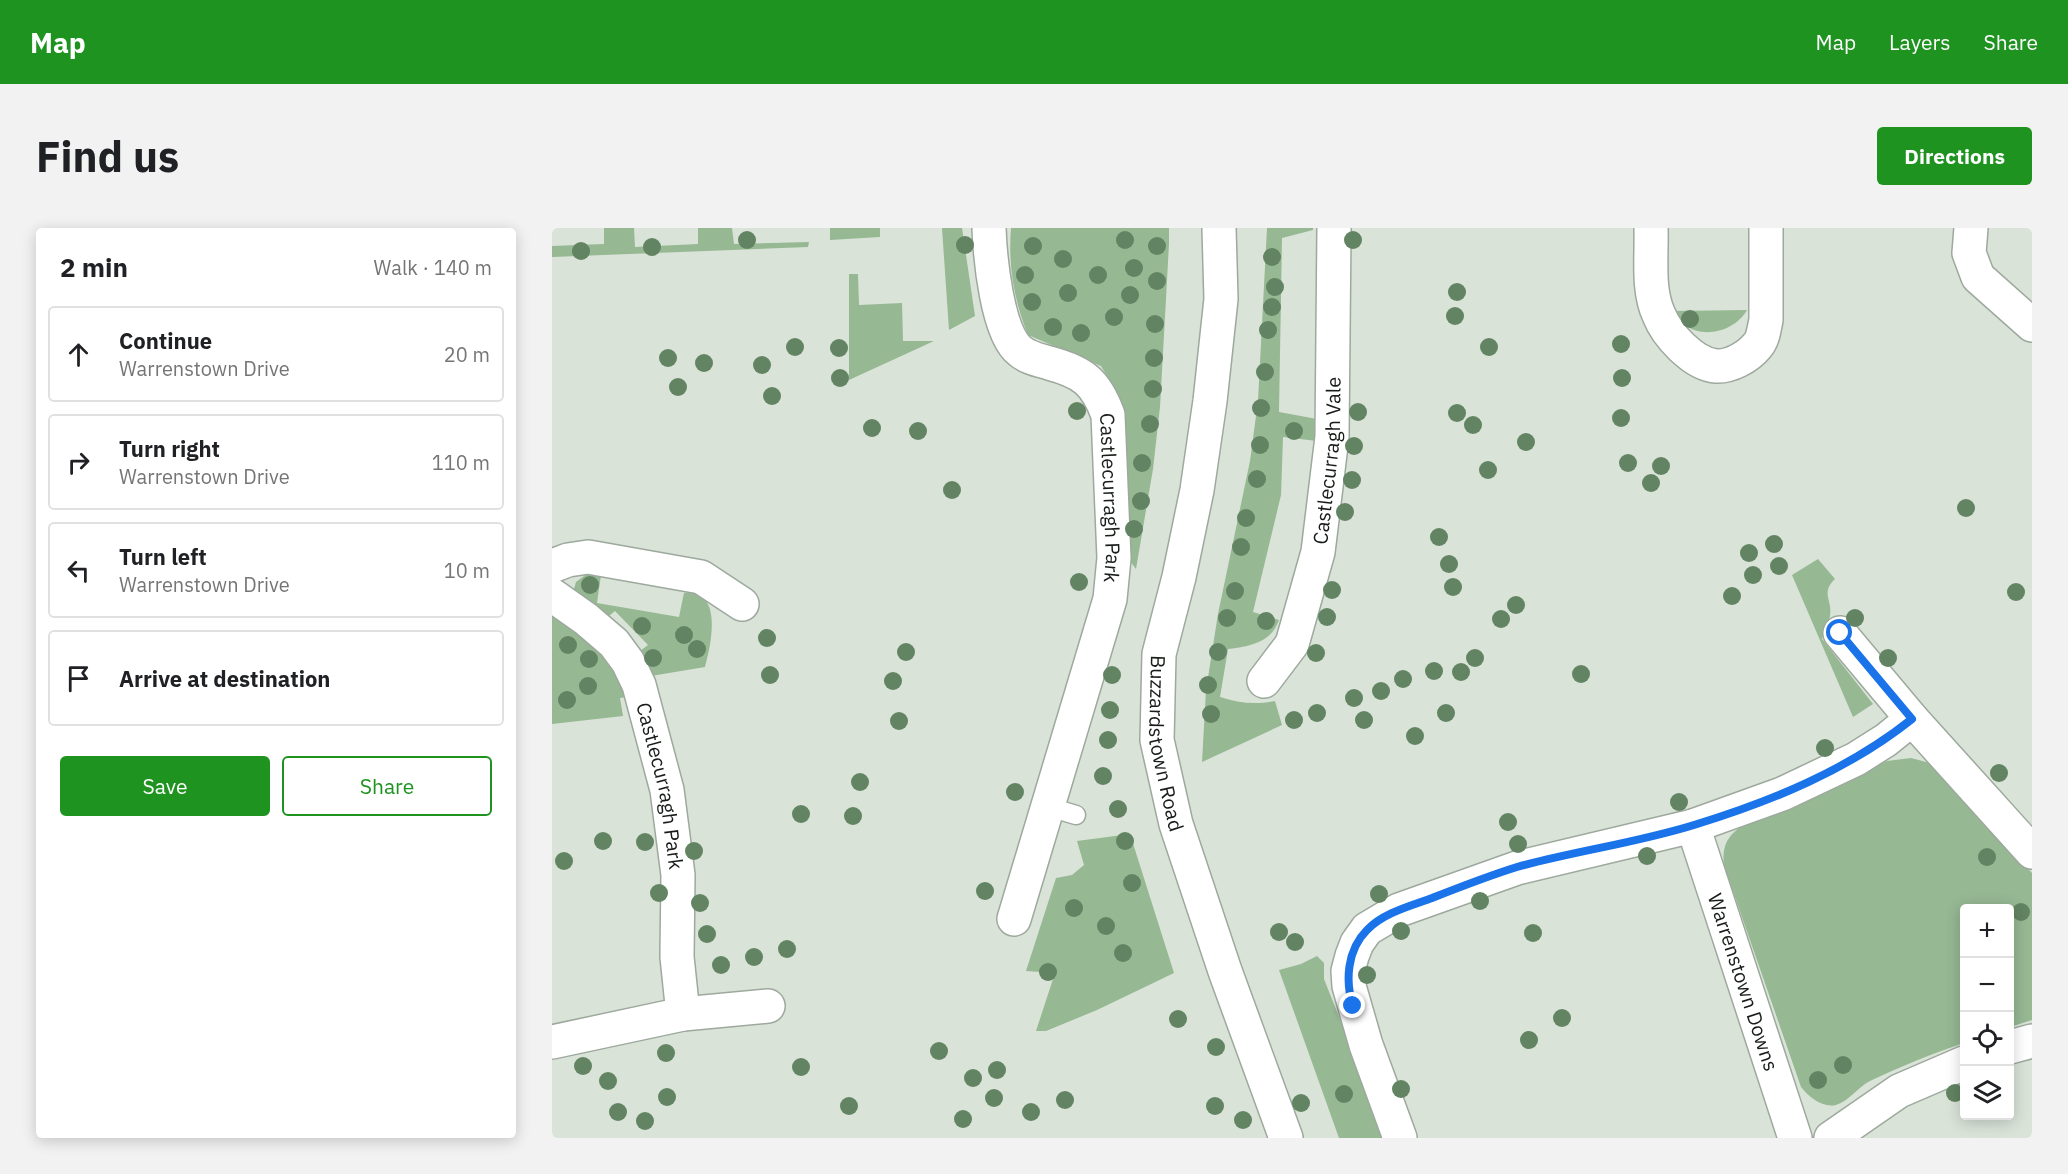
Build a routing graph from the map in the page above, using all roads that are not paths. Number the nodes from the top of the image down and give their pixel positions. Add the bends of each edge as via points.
1 (989, 228) edge
2 (1220, 228) edge
3 (1334, 228) edge
4 (1651, 228) edge
5 (1766, 228) edge
6 (1971, 228) edge
7 (2032, 325) edge
8 (552, 566) edge
9 (552, 595) edge
10 (742, 604) dead end
11 (1840, 633) dead end
12 (1264, 681) dead end
13 (1912, 719) junction
14 (1693, 825) junction
15 (2032, 852) edge
16 (1014, 919) dead end
17 (768, 1006) dead end
18 (683, 1014) junction
19 (2032, 1041) edge
20 (552, 1042) edge
21 (2014, 1046) edge
22 (1960, 1065) edge
23 (1286, 1138) edge
24 (1400, 1138) edge
25 (1795, 1138) edge
26 (1831, 1138) edge

1 - 16 street, Castlecurragh Park via 992,267 1010,339 1030,357 1086,378 1101,394 1108,415 1114,558 1110,599 1062,811
2 - 23 street, Buzzardstown Road via 1221,299 1210,401 1197,490 1159,654 1157,740 1180,835
3 - 12 street, Castlecurragh Vale via 1332,436 1318,552 1292,644
4 - 5 street via 1653,300 1659,317 1685,351 1716,366 1748,355 1763,333
6 - 7 street via 1969,253 1978,277
8 - 10 street via 588,557 701,577
9 - 18 street, Castlecurragh Park via 614,643 639,685 668,801 678,875 677,957
11 - 13 street
13 - 14 street via 1886,740 1822,777
13 - 15 street
14 - 24 street via 1517,867 1399,910 1367,929 1352,956 1349,986
14 - 25 street, Warrenstown Downs
17 - 18 street
18 - 20 street
19 - 21 street
22 - 26 street via 1899,1091

